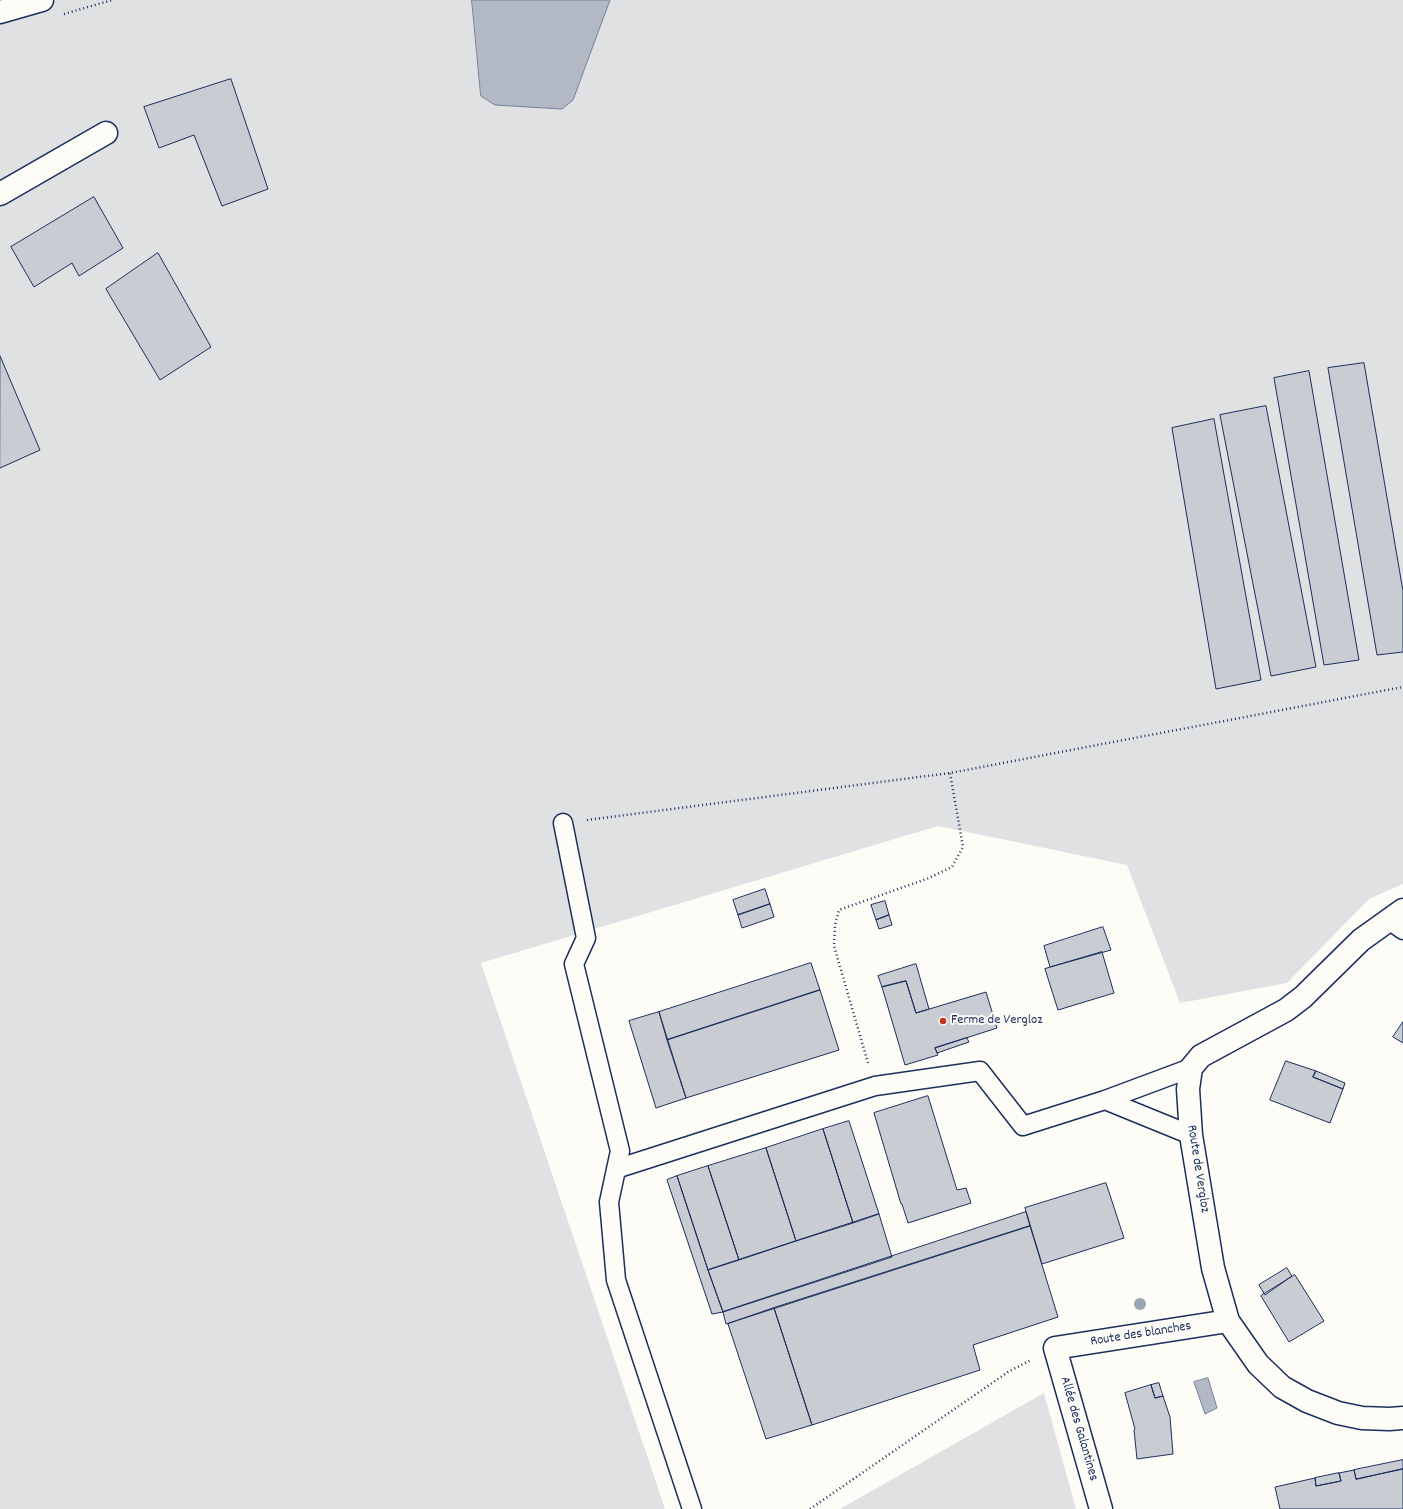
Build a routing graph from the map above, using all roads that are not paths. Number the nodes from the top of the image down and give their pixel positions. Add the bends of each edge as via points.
1 (42, 0) edge
2 (0, 12) edge
3 (106, 133) dead end
4 (0, 194) edge
5 (563, 823) road end
6 (1398, 920) edge
7 (1191, 1068) junction
8 (1105, 1100) junction
9 (1191, 1135) junction
10 (616, 1169) junction
11 (1228, 1321) junction
12 (1055, 1348) joint
13 (1403, 1418) edge
14 (692, 1509) edge
15 (1101, 1509) edge

1 - 2 street
3 - 4 street
5 - 10 lane via 586,938 574,964 620,1151
6 - 7 street via 1361,940 1303,997 1286,1010 1201,1056
7 - 8 lane
7 - 9 street, Route de Vergloz via 1188,1089
8 - 9 lane
8 - 10 lane via 1023,1126 980,1071 875,1086
9 - 11 street, Route de Vergloz via 1213,1268
10 - 14 lane via 609,1202 616,1280
11 - 12 street, Route des blanches
11 - 13 street, Route de Vergloz via 1258,1364 1282,1387 1307,1401 1338,1413 1362,1418
12 - 15 street, Allée des Galantines

